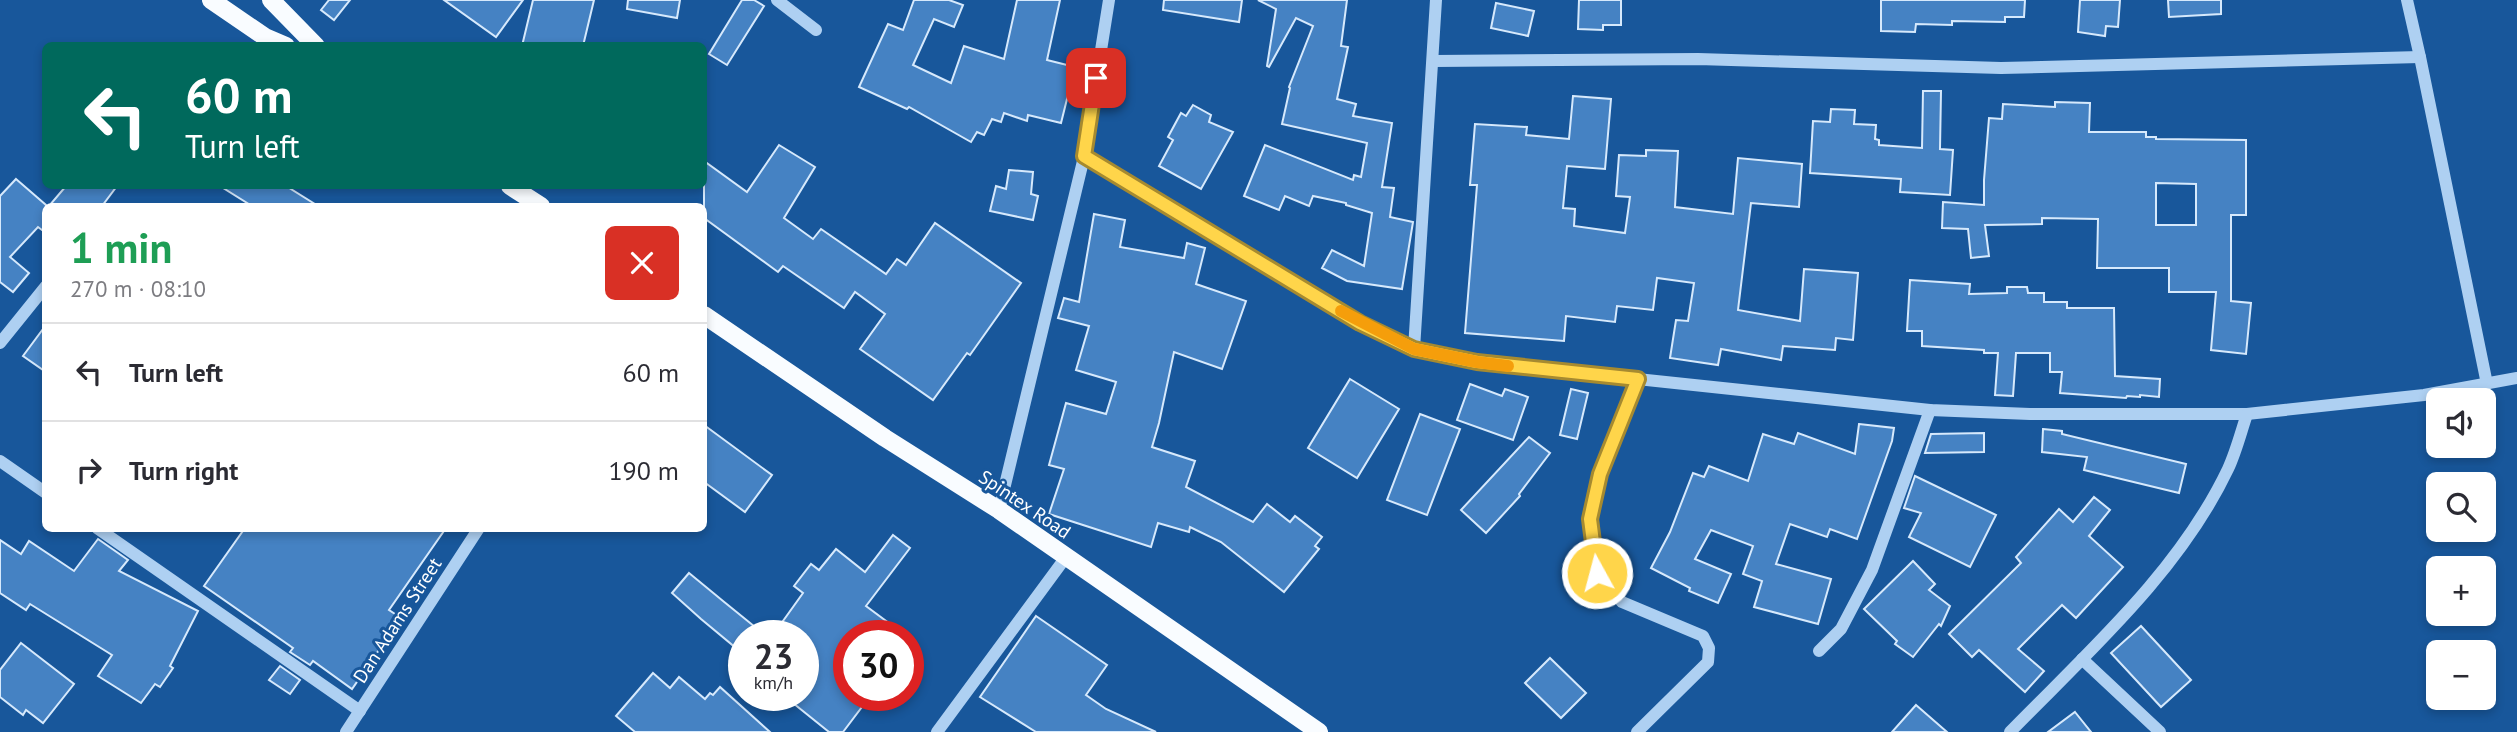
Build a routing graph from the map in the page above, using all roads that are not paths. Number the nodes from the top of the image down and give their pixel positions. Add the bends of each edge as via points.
1 (211, 0) edge
2 (271, 0) edge
3 (777, 0) edge
4 (1109, 0) edge
5 (1436, 0) edge
6 (2406, 0) edge
7 (816, 30) dead end
8 (277, 42) edge
9 (312, 42) edge
10 (2420, 57) junction
11 (1434, 61) junction
12 (1084, 156) junction
13 (515, 189) edge
14 (536, 203) edge
15 (42, 291) edge
16 (707, 317) edge
17 (0, 343) edge
18 (1414, 349) junction
19 (2517, 378) edge
20 (1638, 379) junction
21 (2487, 384) junction
22 (1930, 410) junction
23 (2247, 414) junction
24 (0, 461) edge
25 (42, 490) edge
26 (999, 510) junction
27 (103, 532) edge
28 (476, 532) edge
29 (1066, 557) junction
30 (1819, 651) dead end
31 (2082, 659) junction
32 (360, 711) junction
33 (1309, 729) edge
34 (346, 732) edge
35 (937, 732) edge
36 (1637, 732) edge
37 (2010, 732) edge
38 (2161, 732) edge

1 - 8 main road
2 - 9 main road
3 - 7 street
4 - 12 street
5 - 11 street
6 - 10 street
10 - 11 street via 2001,68 1698,59
10 - 21 street
11 - 18 street
12 - 18 street via 1360,323
12 - 26 street
13 - 14 main road
15 - 17 street
16 - 26 main road, Spintex Road
18 - 20 street via 1477,362
19 - 21 street
20 - 22 street
20 - 36 street via 1600,474 1590,519 1597,573 1622,602 1690,629 1703,636 1709,648 1708,662
21 - 23 street
22 - 23 street
22 - 30 street via 1872,570 1841,629
23 - 31 street via 2229,468 2195,526 2154,582
24 - 25 street
26 - 29 main road, Spintex Road
27 - 32 street
28 - 32 street, Dan Adams Street
29 - 33 main road, Spintex Road
29 - 35 street
31 - 37 street
31 - 38 street
32 - 34 street, Dan Adams Street

